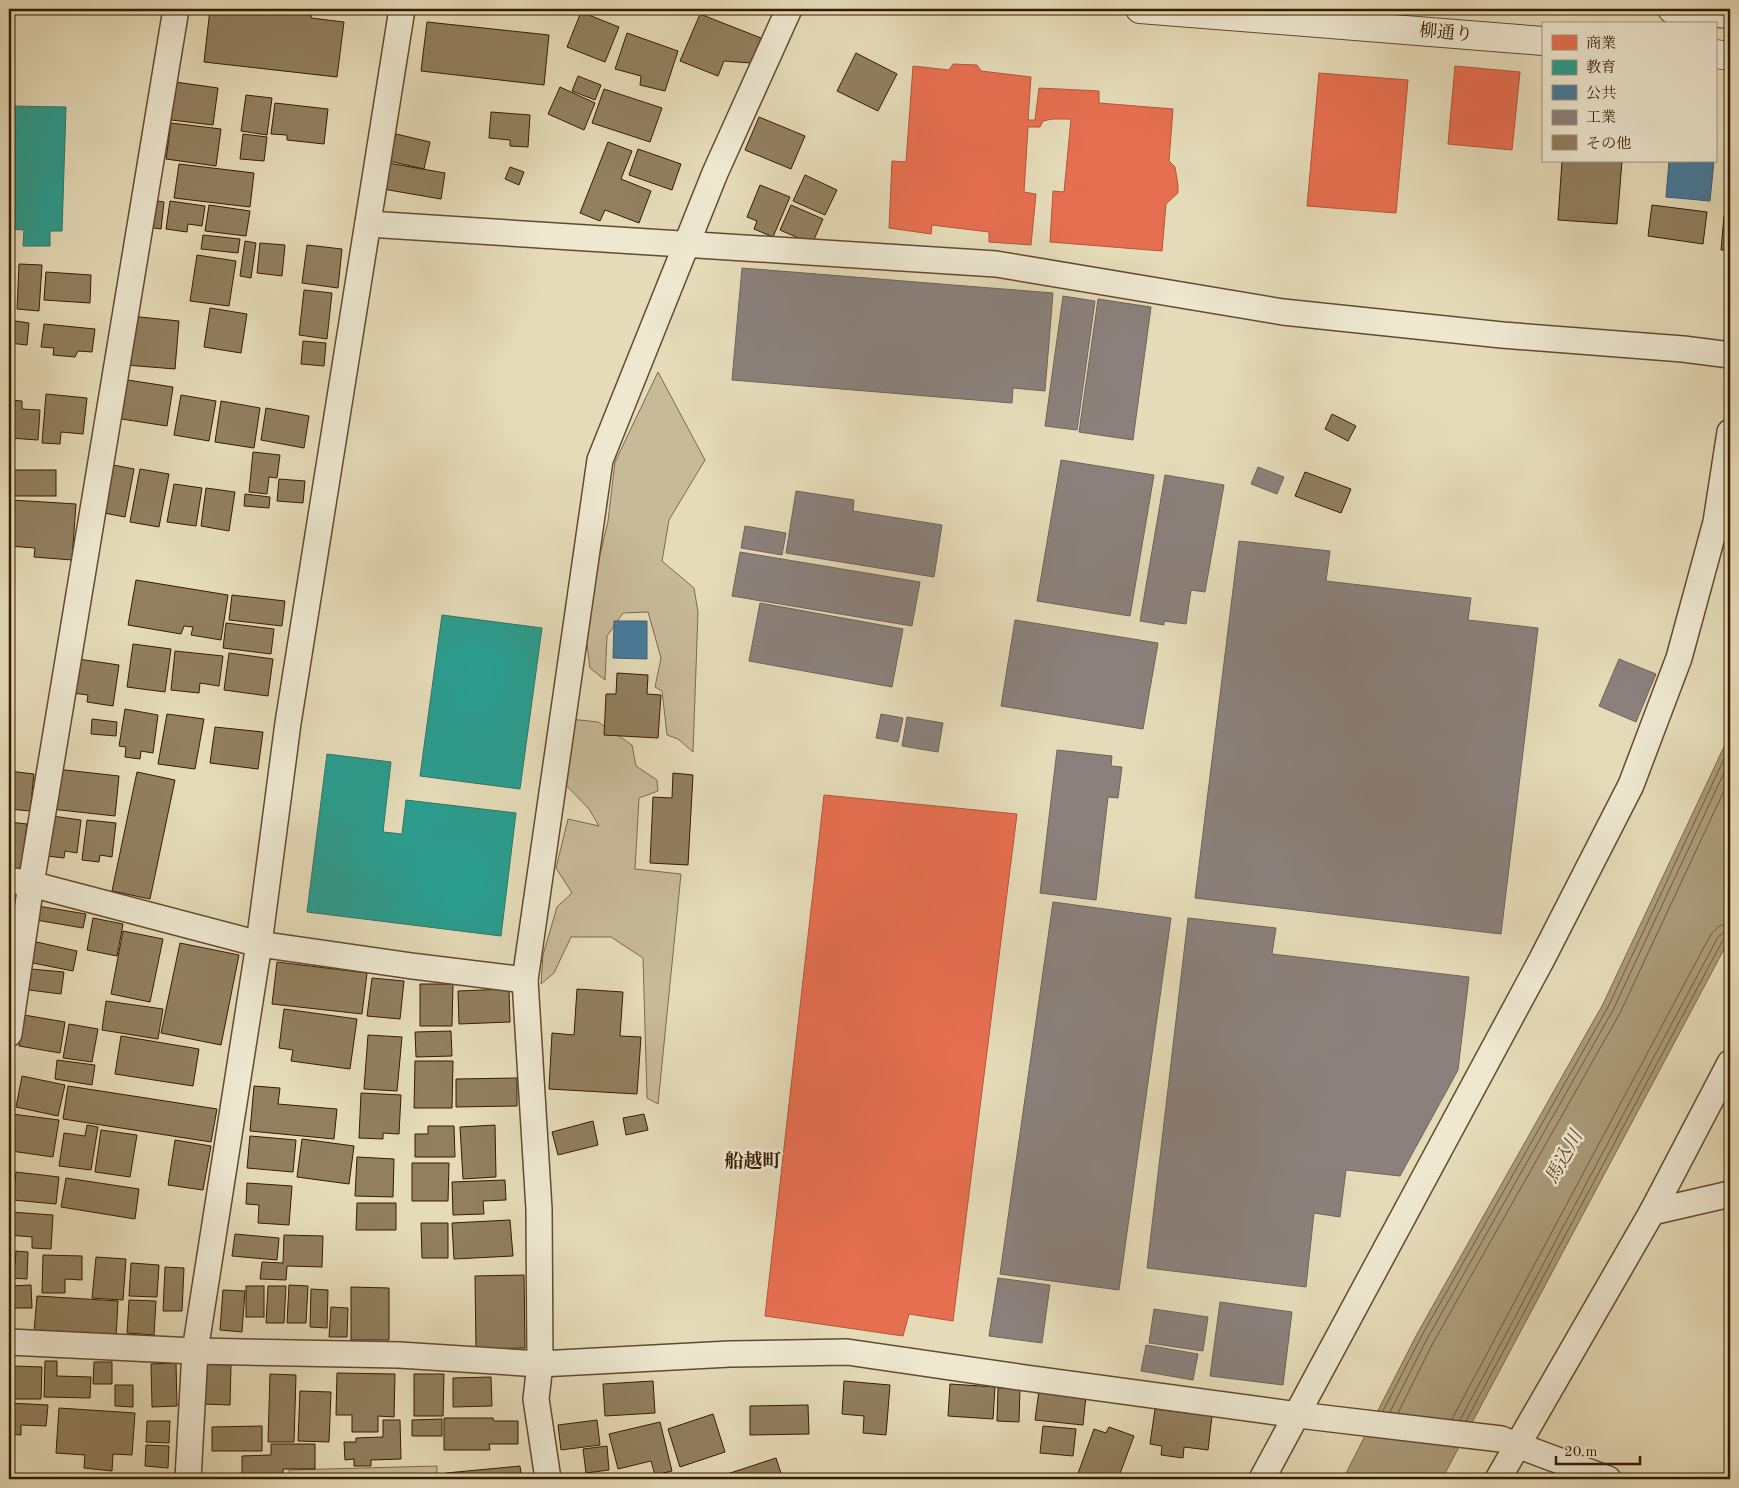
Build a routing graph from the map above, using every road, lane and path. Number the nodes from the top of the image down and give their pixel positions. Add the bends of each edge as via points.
1 (176, 9) edge
2 (402, 9) edge
3 (789, 9) edge
4 (1140, 9) edge
5 (1672, 9) edge
6 (1730, 14) edge
7 (1542, 41) edge
8 (1716, 54) edge
9 (1730, 56) edge
10 (368, 224) junction
11 (686, 244) junction
12 (1730, 355) edge
13 (1730, 432) edge
14 (20, 882) edge
15 (260, 944) junction
16 (525, 980) junction
17 (9, 1034) edge
18 (1730, 1063) edge
19 (1730, 1194) edge
20 (1652, 1212) junction
21 (9, 1342) edge
22 (195, 1351) junction
23 (540, 1364) junction
24 (1306, 1416) junction
25 (1509, 1441) junction
26 (188, 1479) edge
27 (548, 1479) edge
28 (1262, 1479) edge
29 (1498, 1479) edge
30 (1608, 1479) edge

1 - 14 street
2 - 10 street
3 - 11 street
4 - 7 street, 柳通り
5 - 6 street
8 - 9 street
10 - 11 street
10 - 15 street via 288,724
11 - 12 street via 996,264 1283,312
11 - 16 street via 600,460
13 - 24 street via 1716,522 1679,658 1631,785
14 - 15 street
14 - 17 street
15 - 16 street
15 - 22 street
16 - 23 street via 539,1209
18 - 20 street
19 - 20 street
20 - 25 street
21 - 22 street
22 - 23 street via 399,1355
22 - 26 street
23 - 24 street via 730,1354 847,1352
23 - 27 street via 536,1399
24 - 25 street
24 - 28 street
25 - 29 street
25 - 30 street

